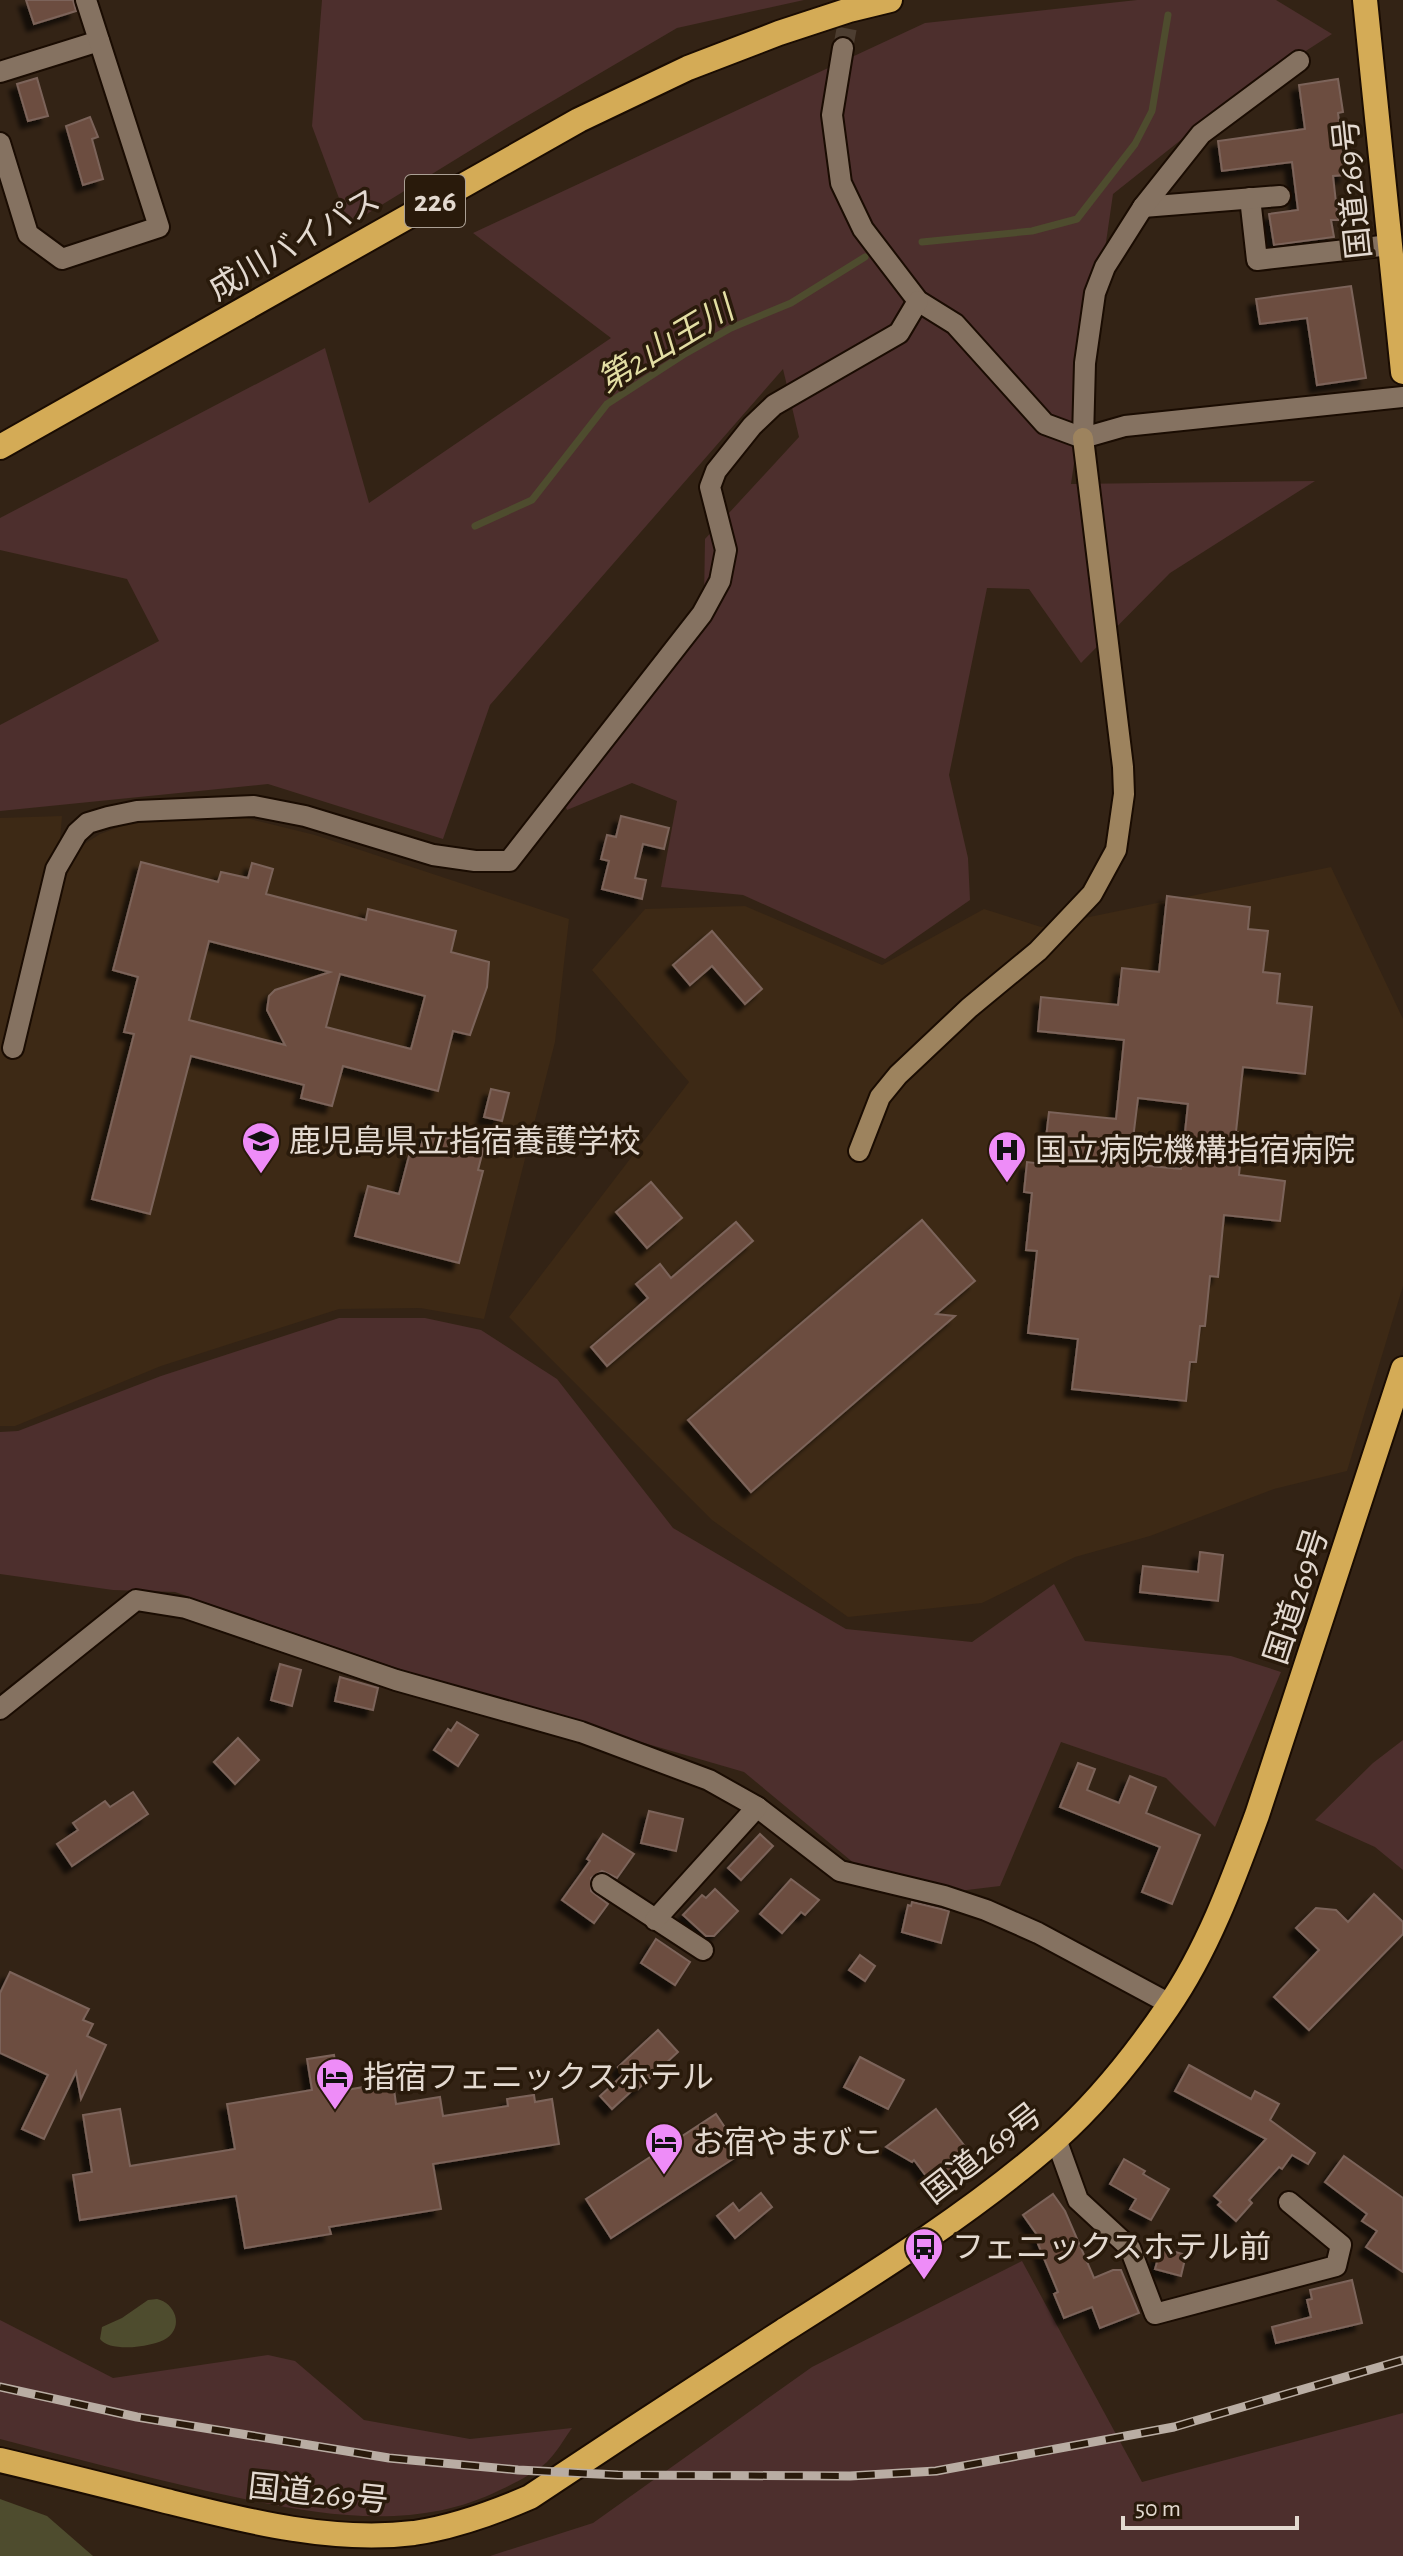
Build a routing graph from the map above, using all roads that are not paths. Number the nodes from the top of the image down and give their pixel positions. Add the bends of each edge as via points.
1 (86, 0) edge
2 (890, 0) edge
3 (1365, 0) edge
4 (99, 41) junction
5 (843, 48) tunnel mouth
6 (1299, 61) dead end
7 (0, 72) edge
8 (0, 143) edge
9 (1280, 196) dead end
10 (1250, 198) junction
11 (1143, 207) junction
12 (1390, 245) junction
13 (918, 301) junction
14 (1403, 372) edge
15 (1403, 397) edge
16 (1083, 438) junction
17 (0, 447) edge
18 (13, 1048) dead end
19 (859, 1151) dead end
20 (1403, 1369) edge
21 (0, 1709) edge
22 (757, 1807) junction
23 (602, 1884) dead end
24 (655, 1920) junction
25 (703, 1950) dead end
26 (1170, 2004) junction
27 (1056, 2139) junction
28 (1289, 2202) dead end
29 (0, 2460) edge

1 - 4 street
2 - 17 highway, 成川バイパス / 226 via 714,58 579,120
3 - 12 highway, 国道269号
4 - 7 street
4 - 8 street via 159,227 62,259 28,234
5 - 13 street via 832,115 841,183 863,229
6 - 11 street via 1201,134
9 - 10 street
10 - 11 street
10 - 12 street via 1257,260
11 - 16 street via 1095,293 1085,363
12 - 14 highway, 国道269号
13 - 16 street via 955,324 1045,424
13 - 18 street via 899,333 774,405 716,471 710,487 726,550 720,581 702,614 509,861 433,855 254,806 137,811 88,823 68,844 56,869
15 - 16 street via 1125,426
16 - 19 street via 1123,767 1116,850 1092,894 1038,951 898,1075 880,1097
20 - 26 highway, 国道269号 via 1241,1859
21 - 22 street via 136,1600 186,1608 411,1684 581,1732 709,1780
22 - 24 street
22 - 26 street via 840,1871 986,1910
23 - 24 street
24 - 25 street
26 - 27 highway, 国道269号 via 1120,2071
27 - 28 street via 1078,2200 1130,2248 1155,2314 1336,2266 1341,2245
27 - 29 highway, 国道269号 via 889,2262 530,2497 495,2512 415,2532 366,2536 302,2531

